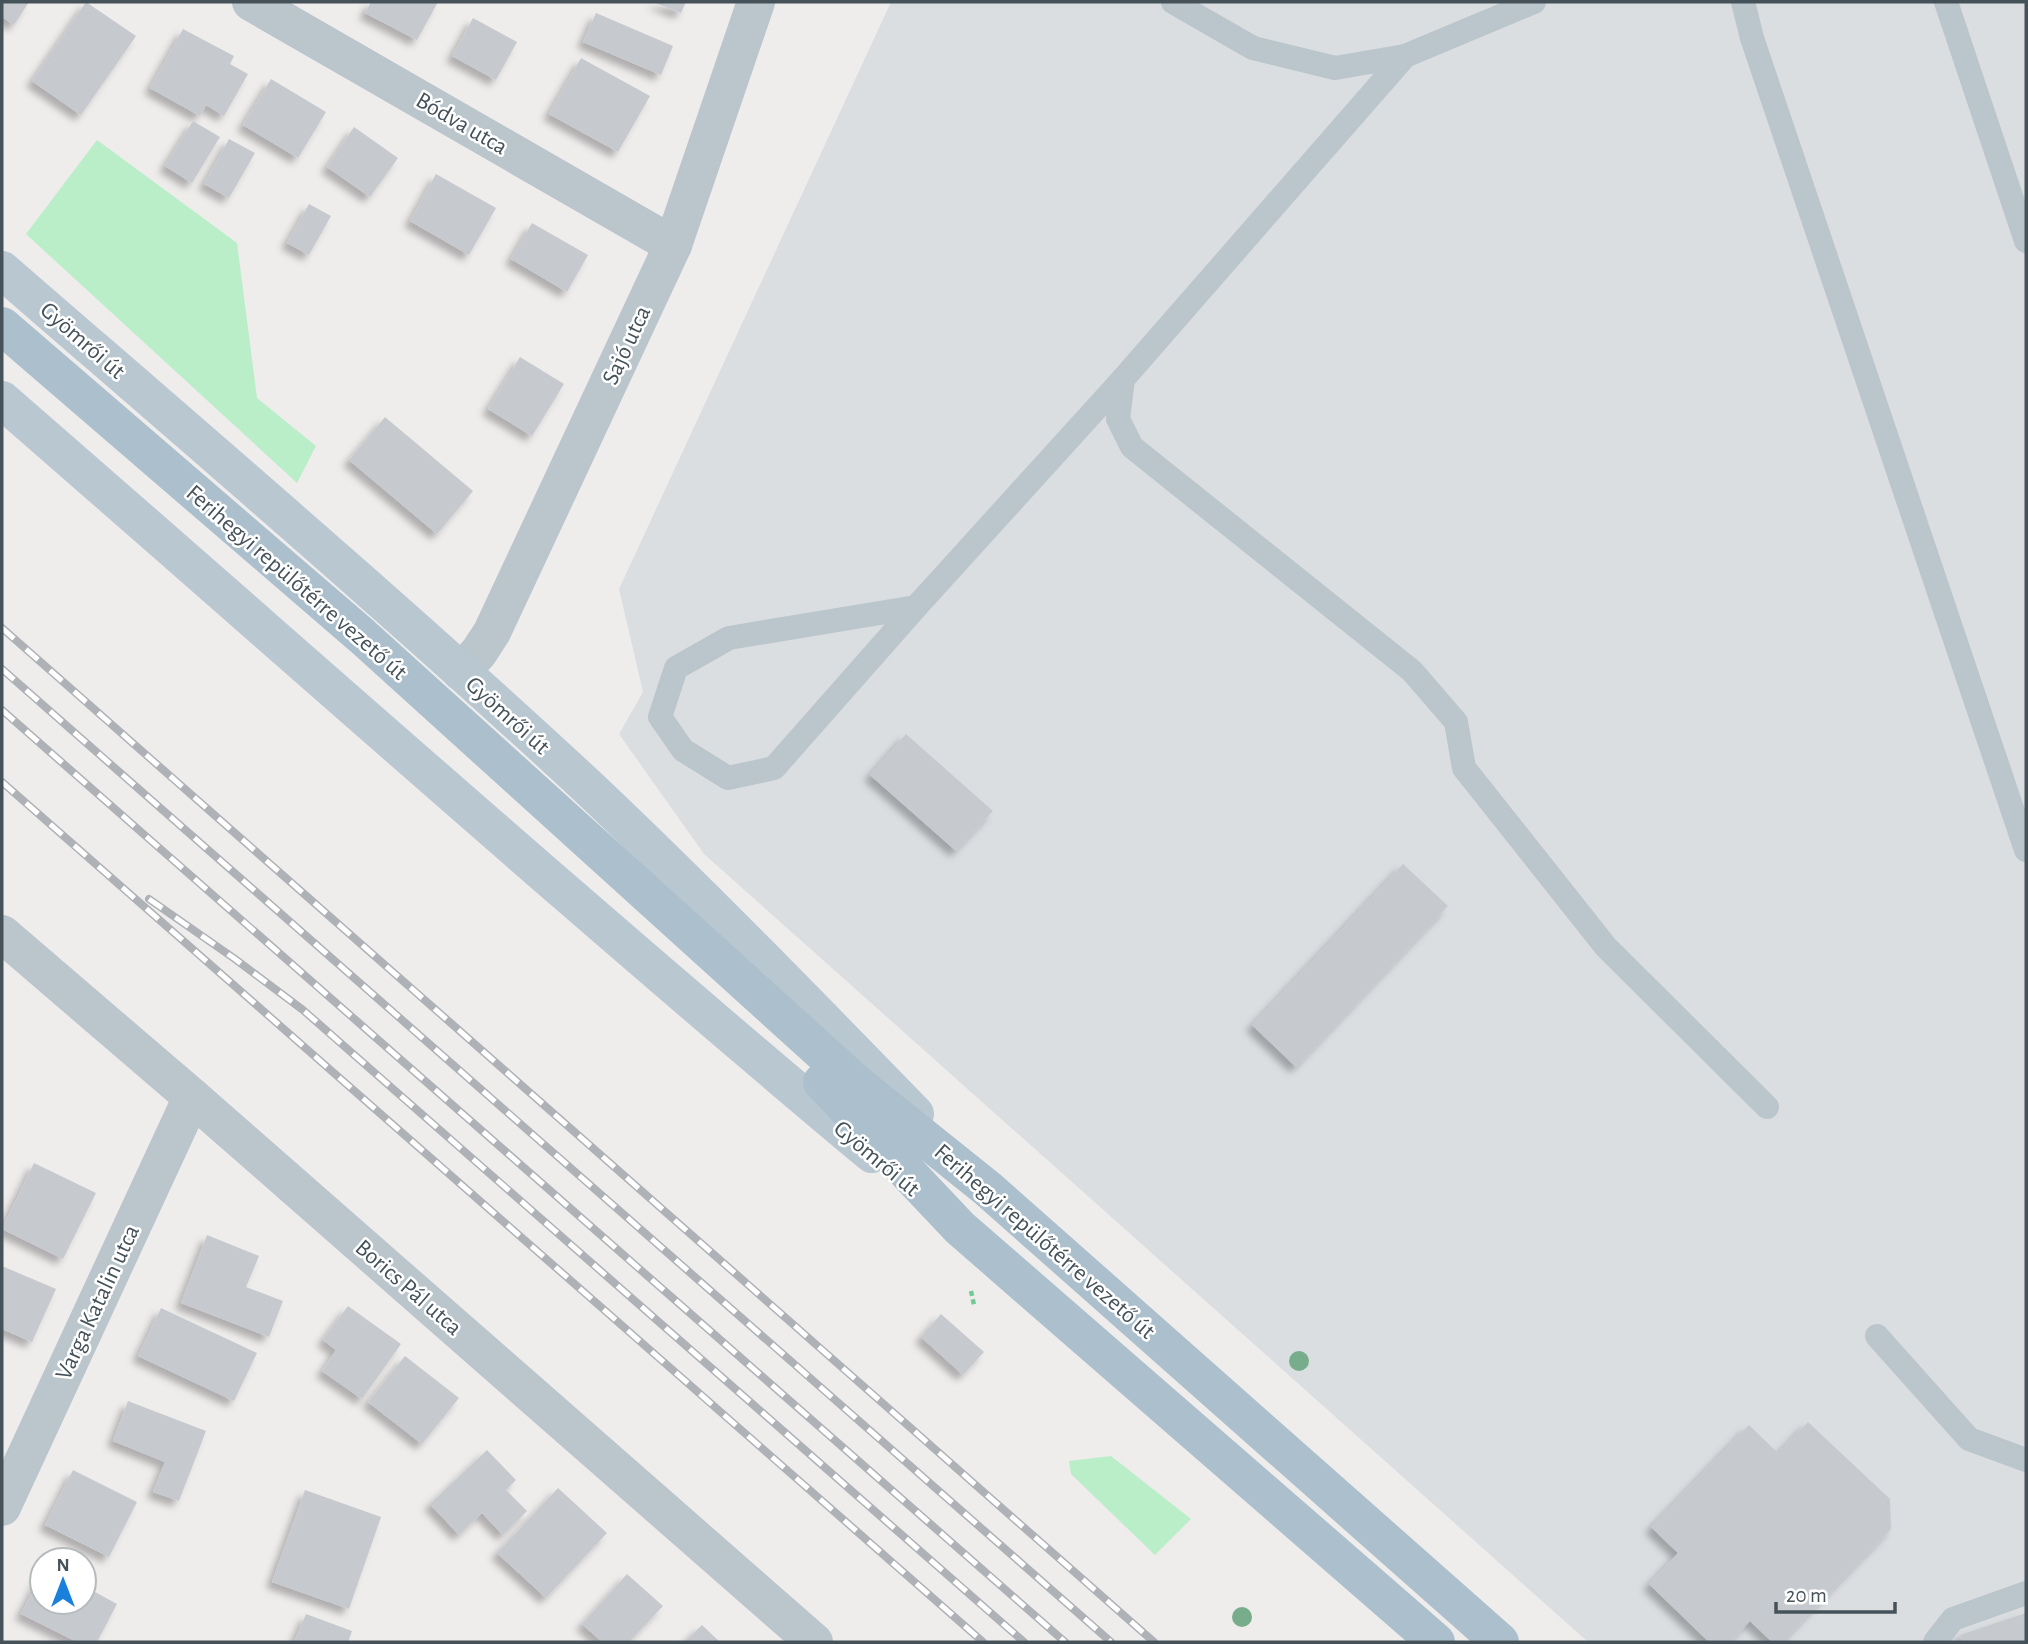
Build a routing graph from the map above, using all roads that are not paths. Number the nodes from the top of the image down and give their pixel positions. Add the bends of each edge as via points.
1 (251, 2) edge
2 (756, 2) edge
3 (1173, 2) edge
4 (1534, 2) edge
5 (1742, 2) edge
6 (1946, 2) edge
7 (1405, 56) junction
8 (2026, 241) edge
9 (673, 245) junction
10 (2, 270) edge
11 (2, 326) edge
12 (1123, 379) junction
13 (2, 400) edge
14 (916, 607) junction
15 (461, 671) junction
16 (588, 843) junction
17 (2026, 850) edge
18 (2, 934) edge
19 (192, 1097) junction
20 (1768, 1107) dead end
21 (988, 1189) junction
22 (960, 1228) junction
23 (1877, 1336) dead end
24 (2026, 1460) edge
25 (2, 1507) edge
26 (2026, 1593) edge
27 (814, 1642) edge
28 (1436, 1642) edge
29 (1500, 1642) edge
30 (1935, 1642) edge

1 - 9 street, Bódva utca
2 - 9 street, Sajó utca
3 - 7 lane via 1253,48 1335,68
4 - 7 lane
5 - 17 lane
6 - 8 lane
7 - 12 lane
9 - 15 street, Sajó utca via 492,632
10 - 15 street, Gyömrői út
11 - 16 main road, Ferihegyi repülőtérre vezető út via 352,627
12 - 14 lane
12 - 20 lane via 1118,419 1132,447 1412,671 1456,722 1464,768 1606,947
13 - 22 street, Gyömrői út via 677,991
14 - 14 lane via 729,638 676,668 660,717 683,750 728,778 774,768
15 - 21 street, Gyömrői út via 717,913
16 - 21 main road, Ferihegyi repülőtérre vezető út via 857,1084
16 - 22 main road, Ferihegyi repülőtérre vezető út
18 - 19 street, Borics Pál utca
19 - 25 street, Varga Katalin utca
19 - 27 street, Borics Pál utca
21 - 29 main road, Ferihegyi repülőtérre vezető út
22 - 28 main road, Ferihegyi repülőtérre vezető út
23 - 24 lane via 1969,1439
26 - 30 lane via 1953,1619

